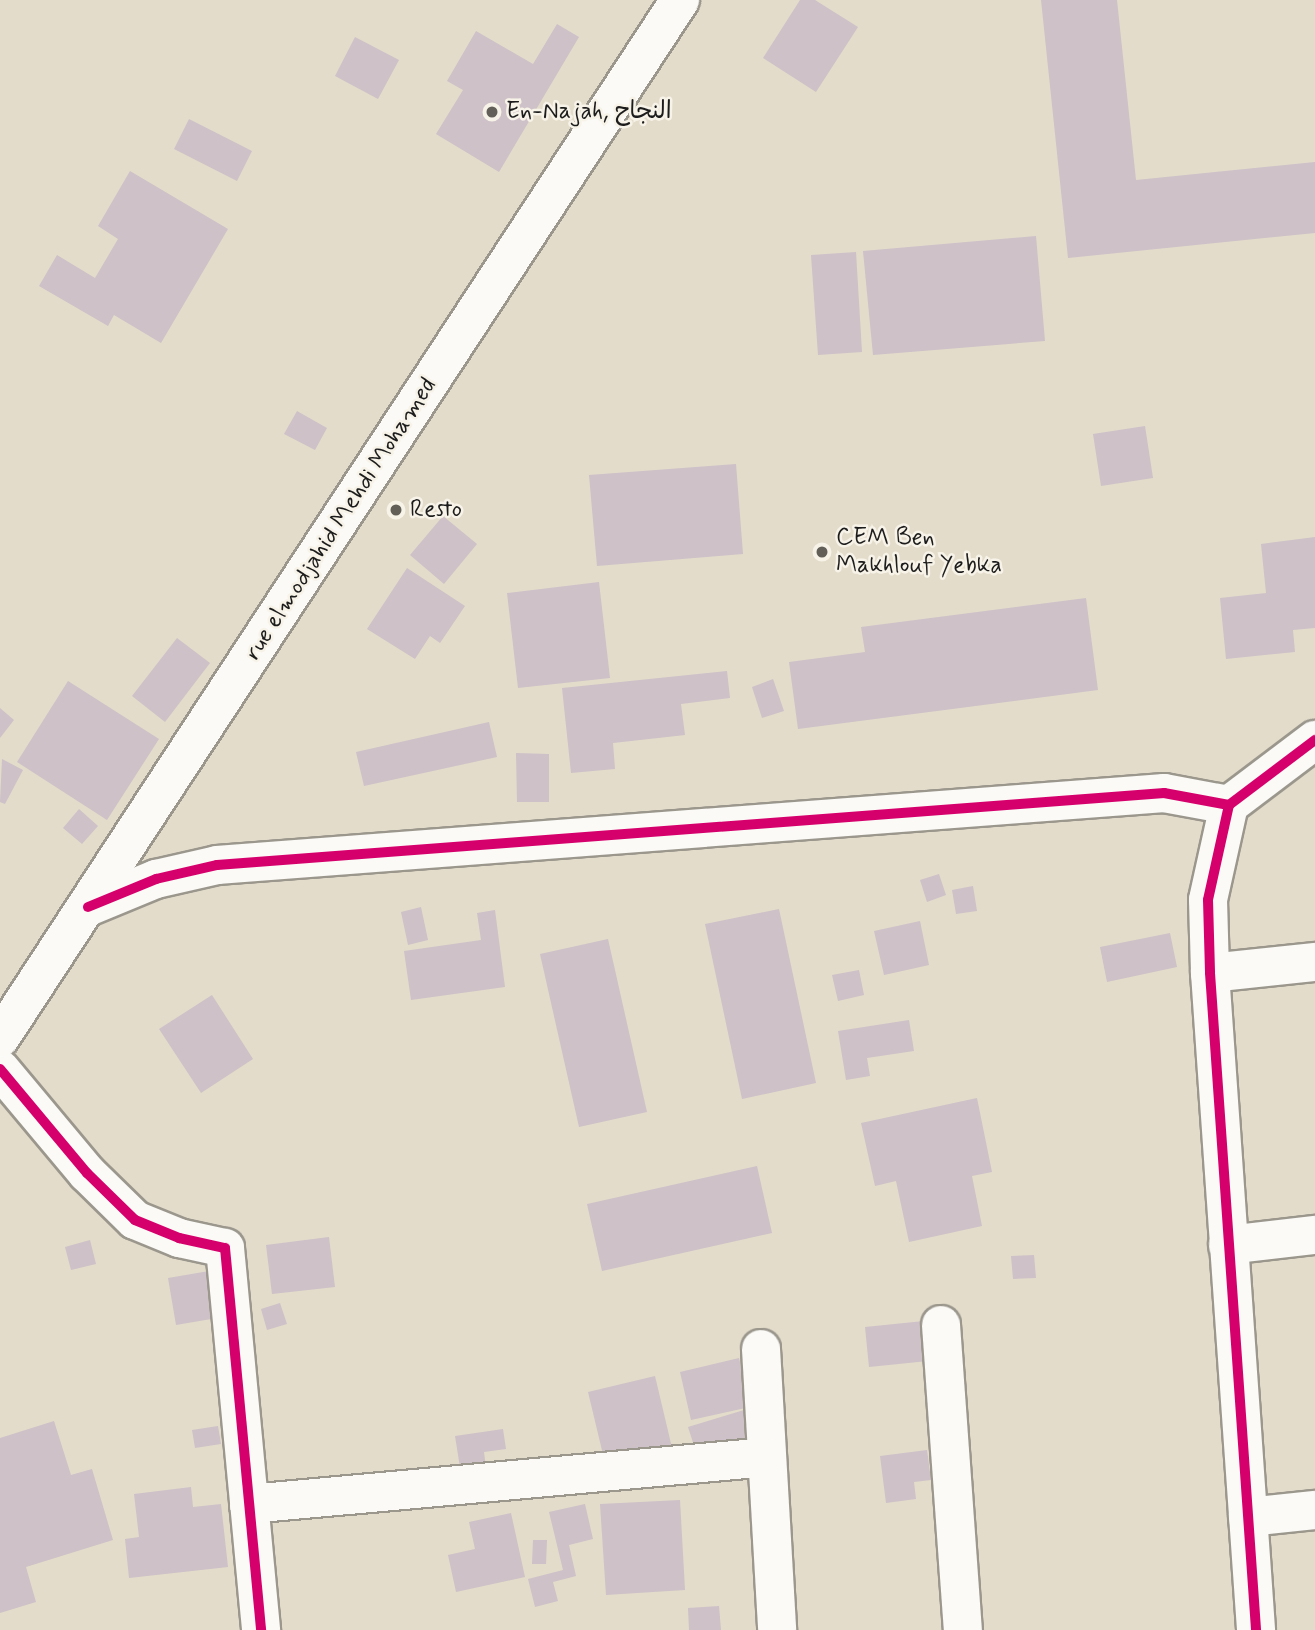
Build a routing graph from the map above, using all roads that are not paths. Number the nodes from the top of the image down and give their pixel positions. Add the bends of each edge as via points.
1 (680, 0) edge
2 (1315, 740) edge
3 (1229, 805) junction
4 (88, 907) junction
5 (1315, 962) edge
6 (1210, 973) junction
7 (0, 1038) edge
8 (0, 1069) edge
9 (1315, 1235) edge
10 (1228, 1245) junction
11 (941, 1325) dead end
12 (761, 1349) dead end
13 (767, 1457) junction
14 (250, 1504) junction
15 (1315, 1510) edge
16 (1248, 1517) junction
17 (261, 1630) edge
18 (777, 1630) edge
19 (963, 1630) edge
20 (1256, 1630) edge

1 - 4 street, rue elmodjahid Mehdi Mohamed
2 - 3 street
3 - 4 street via 1164,793 217,865 156,879
3 - 6 street via 1208,900
4 - 7 street, rue elmodjahid Mehdi Mohamed
5 - 6 street
6 - 10 street
8 - 14 street via 87,1173 135,1220 180,1238 225,1248
9 - 10 street
10 - 16 street
11 - 19 street
12 - 13 street
13 - 14 street
13 - 18 street
14 - 17 street
15 - 16 street
16 - 20 street

